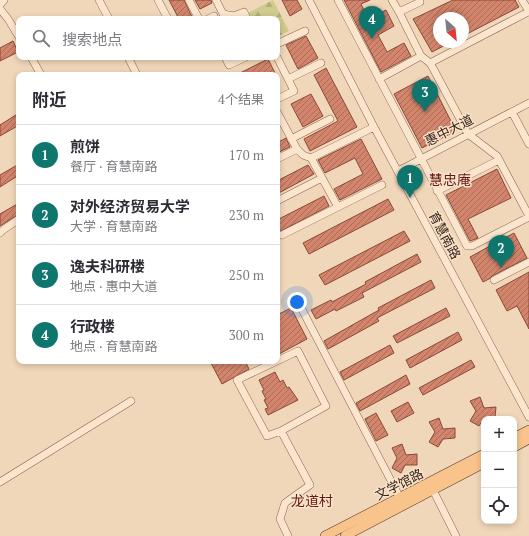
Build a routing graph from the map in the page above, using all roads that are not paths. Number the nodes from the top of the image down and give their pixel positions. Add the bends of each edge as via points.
1 (4, 0) edge
2 (99, 0) edge
3 (158, 0) edge
4 (189, 0) edge
5 (216, 0) edge
6 (309, 0) edge
7 (338, 0) edge
8 (392, 0) edge
9 (522, 0) edge
10 (421, 1) edge
11 (0, 5) edge
12 (0, 9) edge
13 (529, 11) edge
14 (399, 12) junction
15 (107, 16) edge
16 (166, 16) edge
17 (197, 16) edge
18 (234, 16) edge
19 (234, 16) edge
20 (246, 16) edge
21 (305, 31) dead end
22 (16, 32) edge
23 (280, 43) edge
24 (421, 56) junction
25 (33, 60) edge
26 (130, 60) edge
27 (226, 60) edge
28 (240, 60) edge
29 (278, 60) edge
30 (321, 63) dead end
31 (430, 63) junction
32 (39, 72) edge
33 (136, 72) edge
34 (288, 79) junction
35 (379, 79) junction
36 (280, 98) edge
37 (529, 103) edge
38 (512, 112) junction
39 (330, 119) dead end
40 (280, 122) edge
41 (374, 127) junction
42 (468, 134) junction
43 (291, 138) junction
44 (529, 144) edge
45 (297, 149) junction
46 (280, 158) edge
47 (311, 158) junction
48 (421, 159) junction
49 (499, 160) junction
50 (398, 171) junction
51 (322, 178) junction
52 (382, 185) dead end
53 (438, 191) junction
54 (280, 199) edge
55 (338, 207) junction
56 (529, 216) edge
57 (16, 222) edge
58 (0, 233) edge
59 (282, 235) dead end
60 (529, 262) edge
61 (494, 280) dead end
62 (296, 298) dead end
63 (280, 360) edge
64 (271, 364) edge
65 (130, 401) dead end
66 (529, 417) edge
67 (529, 430) edge
68 (281, 431) junction
69 (517, 436) edge
70 (529, 439) edge
71 (517, 445) edge
72 (481, 456) edge
73 (481, 465) edge
74 (0, 482) edge
75 (433, 490) junction
76 (400, 498) junction
77 (288, 536) edge
78 (325, 536) edge
79 (344, 536) edge
80 (456, 536) edge

1 - 11 street
2 - 15 street
3 - 16 street
4 - 17 street
5 - 19 street via 223,14
6 - 41 street, 育慧南路
7 - 35 street
8 - 14 street
9 - 13 street
10 - 14 street
12 - 22 street
13 - 31 street
14 - 24 street
18 - 20 street via 244,12
21 - 23 street
24 - 31 street
24 - 35 street
25 - 32 street
26 - 33 street
27 - 28 street via 229,65
29 - 34 street
30 - 34 street
31 - 42 street
34 - 36 street via 294,91
35 - 48 street
37 - 38 street, 惠中大道
38 - 42 street, 惠中大道
38 - 44 street
39 - 43 street
40 - 43 street
41 - 47 street
41 - 50 street, 育慧南路
42 - 48 street, 惠中大道
42 - 49 street via 494,153
43 - 45 street
45 - 46 street
45 - 47 street
47 - 51 street
48 - 50 street, 惠中大道
48 - 53 street
49 - 53 street
49 - 56 street
50 - 66 street, 育慧南路
51 - 54 street
51 - 55 street
52 - 55 street
53 - 56 street via 466,246 469,247
55 - 59 street
57 - 58 street
60 - 61 street
62 - 76 street
63 - 68 street via 298,351 326,406
64 - 68 street via 237,380 267,436
65 - 74 street
67 - 69 main road
68 - 77 street via 310,485 285,503 280,519
70 - 71 main road
72 - 76 main road, 文学馆路
73 - 75 main road, 文学馆路
75 - 79 main road, 文学馆路
75 - 80 street
76 - 78 main road, 文学馆路

